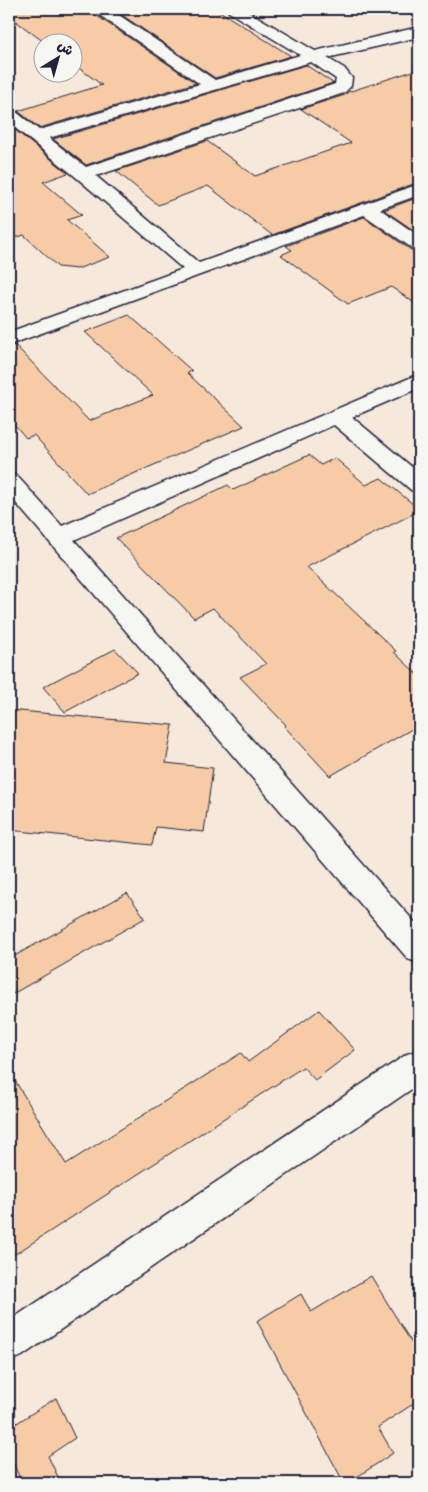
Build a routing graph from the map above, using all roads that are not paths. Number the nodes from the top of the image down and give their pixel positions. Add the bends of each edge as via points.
1 (100, 9) edge
2 (234, 9) edge
3 (419, 32) edge
4 (313, 56) junction
5 (212, 85) junction
6 (9, 115) edge
7 (35, 137) junction
8 (82, 174) junction
9 (419, 188) edge
10 (366, 208) junction
11 (419, 244) edge
12 (196, 270) junction
13 (9, 339) edge
14 (419, 380) edge
15 (337, 416) junction
16 (9, 481) edge
17 (419, 485) edge
18 (58, 538) junction
19 (419, 949) edge
20 (419, 1065) edge
21 (9, 1342) edge

1 - 5 street
2 - 4 street
3 - 4 street
4 - 5 street
4 - 8 street via 342,74 345,82 338,90
5 - 7 street
6 - 7 street
7 - 8 street
8 - 12 street
9 - 10 street
10 - 11 street
10 - 12 street
12 - 13 street
14 - 15 street
15 - 17 street
15 - 18 street
16 - 18 street
18 - 19 street
20 - 21 street

